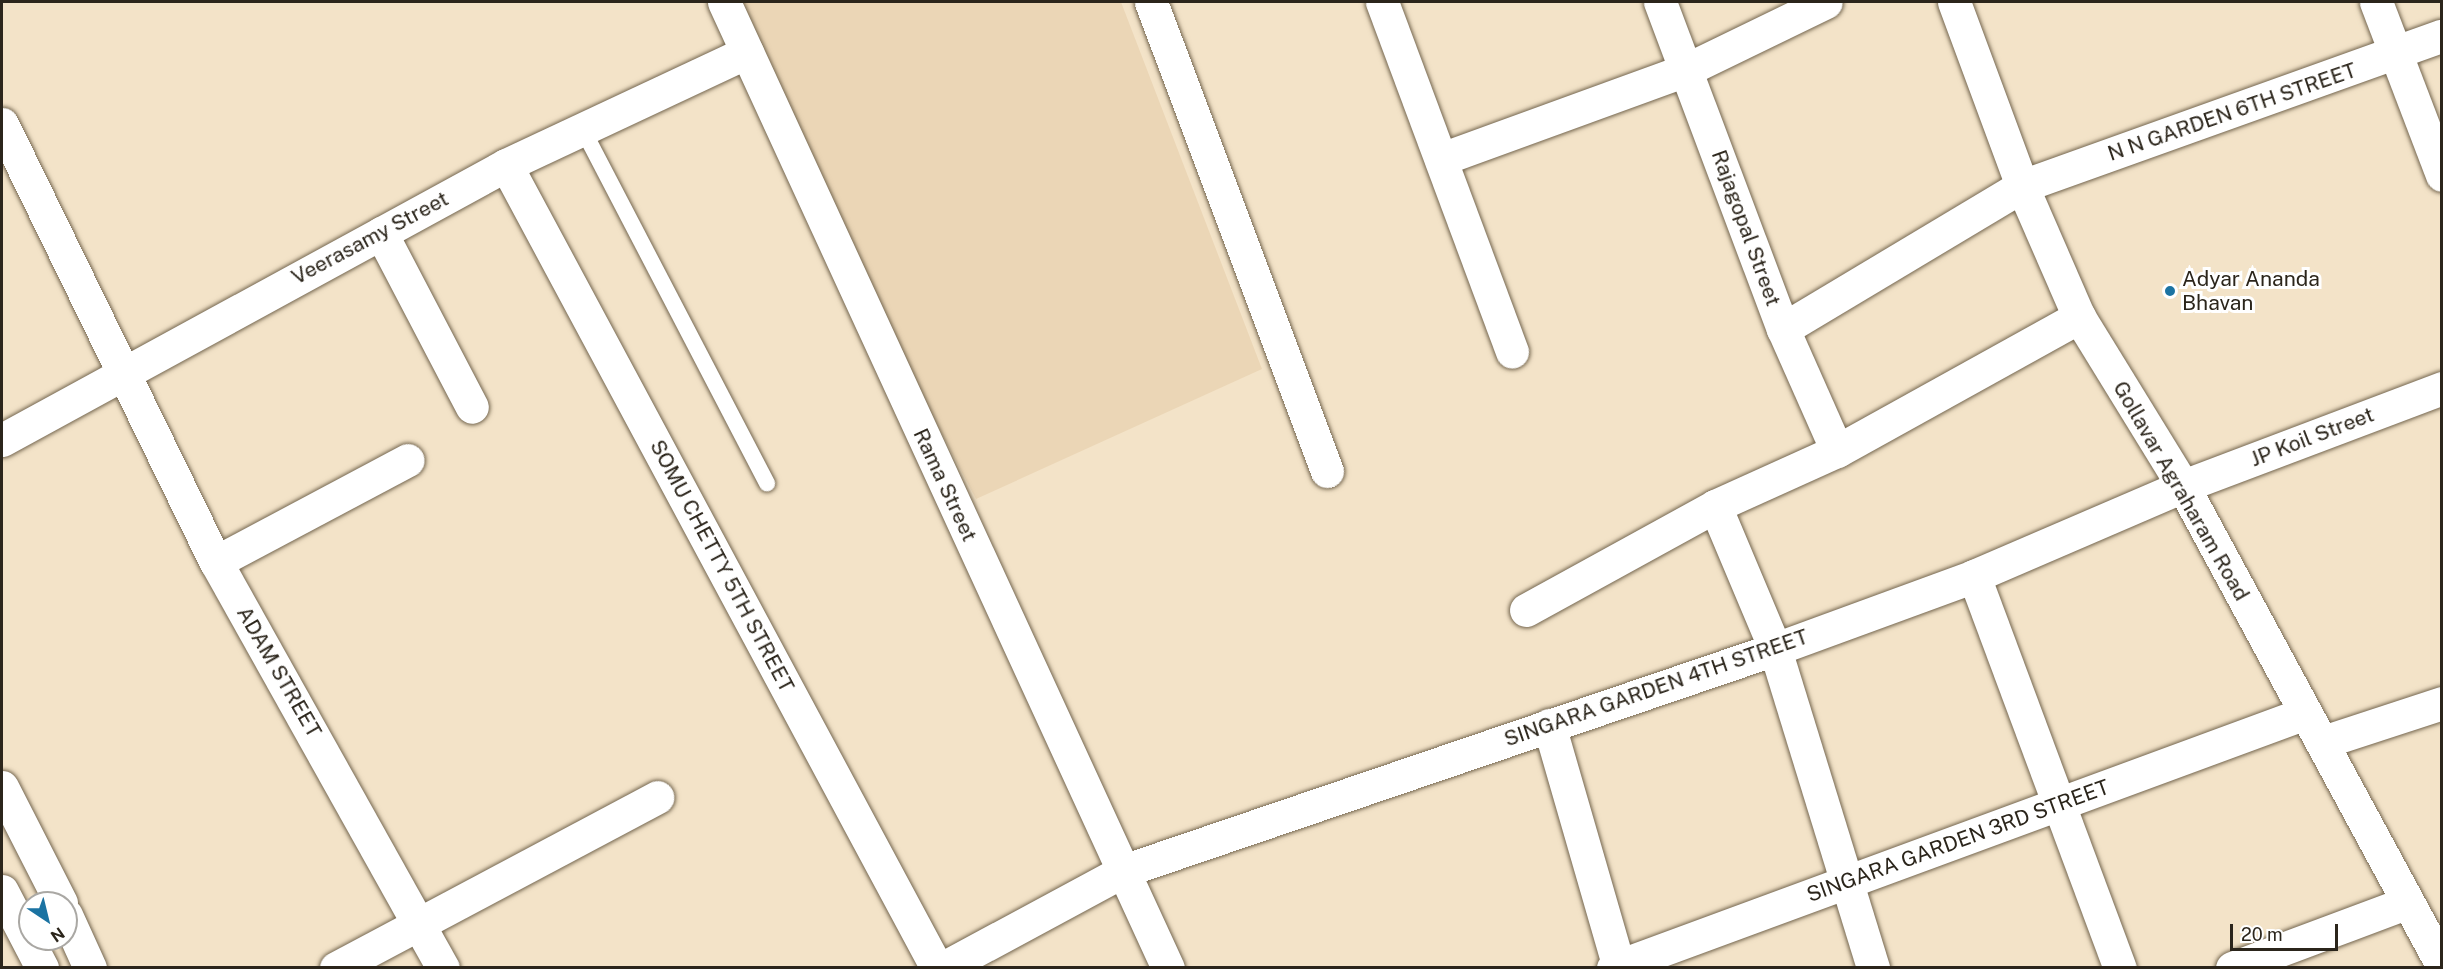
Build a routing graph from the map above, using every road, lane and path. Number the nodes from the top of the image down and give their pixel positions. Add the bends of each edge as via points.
1 (724, 2) edge
2 (1150, 2) edge
3 (1382, 2) edge
4 (1660, 2) edge
5 (1826, 2) edge
6 (1954, 2) edge
7 (2376, 2) edge
8 (2442, 36) edge
9 (747, 52) junction
10 (2393, 55) junction
11 (1688, 69) junction
12 (2, 124) edge
13 (581, 126) junction
14 (1441, 159) junction
15 (506, 165) junction
16 (2442, 175) edge
17 (2022, 186) junction
18 (381, 233) junction
19 (2079, 317) junction
20 (1783, 329) junction
21 (1512, 352) dead end
22 (123, 372) junction
23 (2442, 388) edge
24 (472, 408) dead end
25 (2, 440) edge
26 (1837, 452) junction
27 (408, 460) dead end
28 (1327, 471) dead end
29 (767, 484) dead end
30 (2183, 486) junction
31 (1714, 506) junction
32 (216, 562) junction
33 (1974, 576) junction
34 (1526, 610) dead end
35 (1775, 649) junction
36 (2442, 704) edge
37 (2303, 714) junction
38 (1549, 725) junction
39 (2323, 742) junction
40 (2, 788) edge
41 (657, 797) dead end
42 (2058, 805) junction
43 (1123, 871) junction
44 (1845, 883) junction
45 (2, 891) edge
46 (55, 891) edge
47 (2406, 903) junction
48 (423, 924) junction
49 (78, 942) edge
50 (2442, 965) edge
51 (1617, 967) edge
52 (42, 968) edge
53 (90, 968) edge
54 (336, 968) edge
55 (443, 968) edge
56 (937, 968) edge
57 (943, 968) edge
58 (1168, 968) edge
59 (1873, 968) edge
60 (2120, 968) edge
61 (2232, 968) edge

1 - 9 street, Rama Street
2 - 28 street
3 - 14 street
4 - 11 street, Rajagopal Street
5 - 11 street
6 - 17 street, Gollavar Agraharam Road
7 - 10 street
8 - 10 street, N N GARDEN 6TH STREET
9 - 13 street, Veerasamy Street
9 - 43 street, Rama Street
10 - 16 street
10 - 17 street, N N GARDEN 6TH STREET
11 - 14 street
11 - 20 street, Rajagopal Street
12 - 22 street, ADAM STREET
13 - 15 street, Veerasamy Street
13 - 29 lane
14 - 21 street
15 - 18 street, Veerasamy Street
15 - 56 street, SOMU CHETTY 5TH STREET
17 - 19 street, Gollavar Agraharam Road
17 - 20 street, N N GARDEN 6TH STREET
18 - 22 street, Veerasamy Street
18 - 24 street
19 - 26 street
19 - 30 street, Gollavar Agraharam Road
20 - 26 street, Rajagopal Street
22 - 25 street, Veerasamy Street
22 - 32 street, ADAM STREET
23 - 30 street, JP Koil Street
26 - 31 street
27 - 32 street
30 - 33 street, SINGARA GARDEN 4TH STREET
30 - 37 street, Gollavar Agraharam Road
31 - 34 street
31 - 35 street
32 - 48 street, ADAM STREET
33 - 35 street, SINGARA GARDEN 4TH STREET
33 - 42 street
35 - 38 street, SINGARA GARDEN 4TH STREET
35 - 44 street
36 - 39 street
37 - 39 street, Gollavar Agraharam Road
37 - 42 street, SINGARA GARDEN 3RD STREET
38 - 43 street, SINGARA GARDEN 4TH STREET
38 - 51 street
39 - 47 street, Gollavar Agraharam Road
40 - 46 street
41 - 48 street
42 - 44 street, SINGARA GARDEN 3RD STREET
42 - 60 street
43 - 57 street, SINGARA GARDEN 4TH STREET
43 - 58 street, Rama Street
44 - 51 street, SINGARA GARDEN 3RD STREET
44 - 59 street
45 - 52 street
47 - 50 street, Gollavar Agraharam Road
47 - 61 street
48 - 54 street
48 - 55 street, ADAM STREET
49 - 53 street

